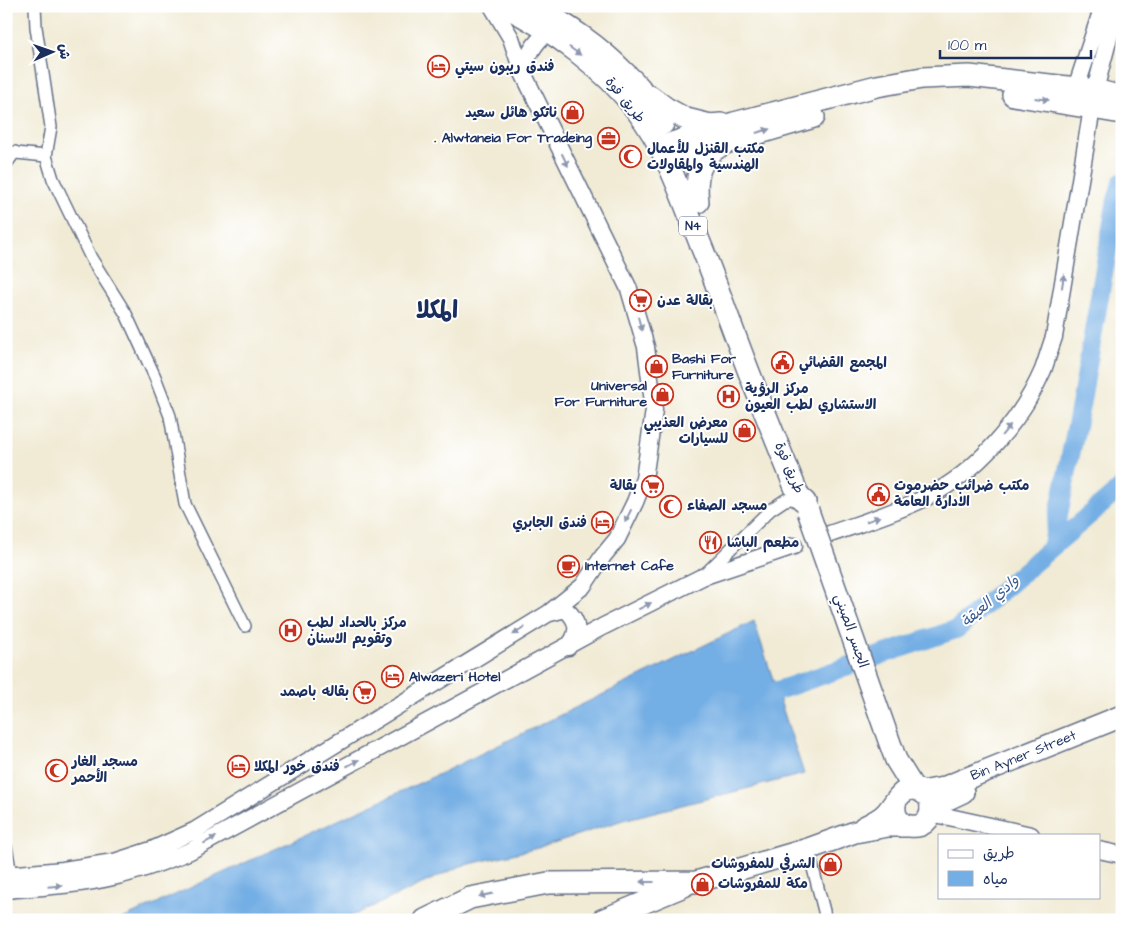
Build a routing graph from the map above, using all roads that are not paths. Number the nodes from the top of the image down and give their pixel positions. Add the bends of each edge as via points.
1 (35, 6) edge
2 (492, 6) edge
3 (504, 6) edge
4 (534, 6) edge
5 (1103, 6) edge
6 (1120, 6) edge
7 (554, 26) junction
8 (522, 71) junction
9 (639, 88) junction
10 (1122, 97) edge
11 (1084, 98) junction
12 (1122, 112) edge
13 (733, 132) junction
14 (670, 151) junction
15 (11, 152) edge
16 (46, 156) junction
17 (6, 164) edge
18 (698, 202) junction
19 (804, 501) junction
20 (827, 535) dead end
21 (794, 546) dead end
22 (702, 577) junction
23 (583, 586) junction
24 (549, 613) junction
25 (244, 626) dead end
26 (602, 628) junction
27 (568, 647) junction
28 (1122, 716) edge
29 (1122, 726) edge
30 (916, 799) junction
31 (855, 832) junction
32 (1027, 834) edge
33 (6, 846) edge
34 (808, 849) junction
35 (1100, 850) edge
36 (1122, 855) edge
37 (8, 880) edge
38 (696, 882) junction
39 (425, 920) edge
40 (602, 920) edge
41 (825, 920) edge

1 - 16 street via 51,127
2 - 8 main road via 511,38
3 - 7 highway, طريق فوة / N4
4 - 7 highway, طريق فوة / N4
5 - 11 main road
6 - 11 main road
7 - 8 main road via 536,42
7 - 9 highway, طريق فوة / N4 via 595,45
7 -> 14 highway, طريق فوة / N4 via 606,75
8 -> 23 main road via 629,289 646,347 654,410 644,479 635,502 617,539
9 - 13 highway via 686,119
9 - 14 highway, طريق فوة / N4
10 - 11 highway
11 - 12 highway
11 - 13 highway via 966,88 917,91
20 -> 11 main road via 897,510 958,477 996,442 1027,401 1043,370 1054,337
13 - 14 highway
13 - 18 highway via 698,172
14 - 18 highway, طريق فوة / N4
14 - 19 highway, طريق فوة / N4 via 740,347
15 - 16 street
15 - 17 street
16 - 25 street via 53,179 91,258 126,314 155,377 170,416 186,504
18 - 19 highway, طريق فوة / N4
19 - 22 street via 785,500 770,510
19 - 30 highway, الجسر الصيني, bridge via 894,755
21 - 22 main road
26 -> 22 main road
23 - 24 main road
23 - 26 main road via 578,612 588,625
24 - 27 main road via 565,609 575,620 576,634
24 -> 37 main road via 194,831 114,862
26 - 27 main road
37 -> 27 main road via 72,884 156,865 190,851
28 - 30 highway, Bin Ayner Street
29 - 30 highway, Bin Ayner Street via 977,786
30 - 31 highway
30 - 31 highway, الجسر الصيني via 894,806 897,818 907,826
30 - 32 main road
31 - 34 highway
33 - 37 street
34 - 38 highway
34 - 41 street
35 - 36 main road
38 -> 39 highway via 548,883 470,898
38 - 40 highway

